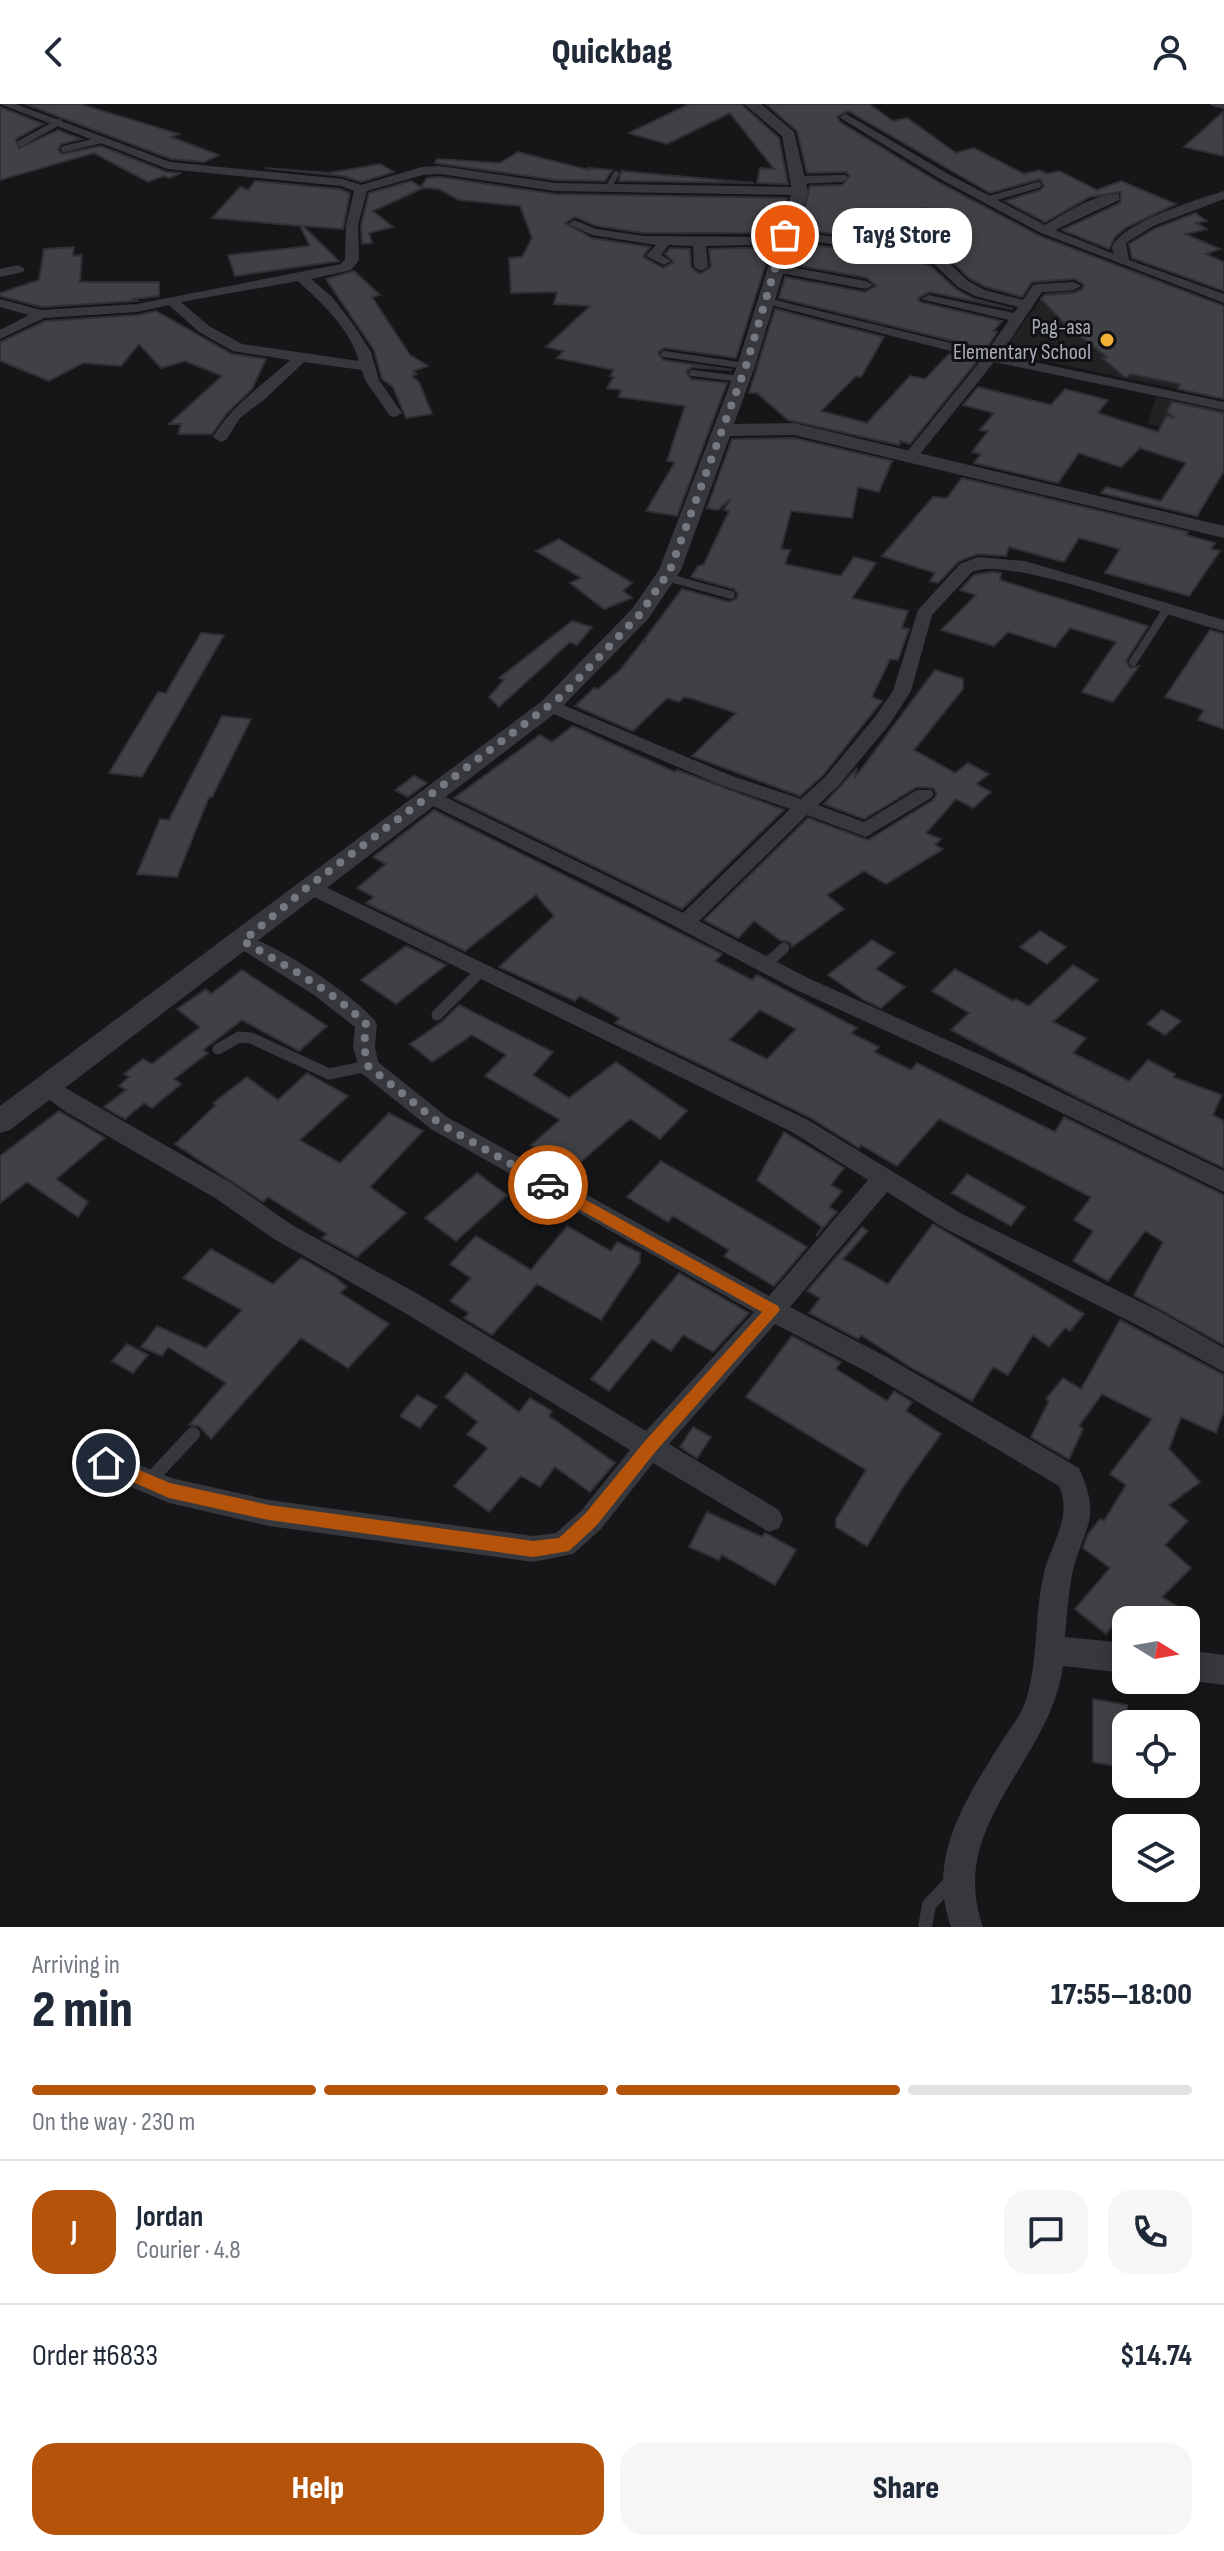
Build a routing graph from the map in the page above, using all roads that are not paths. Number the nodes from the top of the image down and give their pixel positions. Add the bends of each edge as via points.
1 (6, 104) edge
2 (751, 104) edge
3 (1216, 104) edge
4 (1224, 106) edge
5 (846, 117) dead end
6 (59, 122) junction
7 (102, 140) junction
8 (21, 143) dead end
9 (64, 149) dead end
10 (616, 174) dead end
11 (842, 178) dead end
12 (1038, 185) dead end
13 (799, 186) junction
14 (608, 188) junction
15 (361, 189) junction
16 (1224, 195) edge
17 (1115, 197) dead end
18 (986, 200) junction
19 (928, 214) dead end
20 (574, 224) dead end
21 (1045, 230) junction
22 (785, 238) junction
23 (666, 241) junction
24 (868, 242) junction
25 (699, 243) junction
26 (664, 261) dead end
27 (1123, 262) junction
28 (701, 267) dead end
29 (775, 268) junction
30 (18, 269) dead end
31 (0, 273) edge
32 (301, 277) junction
33 (866, 285) dead end
34 (1074, 286) dead end
35 (928, 299) dead end
36 (1224, 299) edge
37 (171, 300) junction
38 (768, 300) junction
39 (0, 303) edge
40 (1020, 311) junction
41 (41, 314) junction
42 (0, 335) edge
43 (664, 354) dead end
44 (991, 357) junction
45 (299, 359) junction
46 (367, 366) junction
47 (692, 373) dead end
48 (746, 389) junction
49 (1224, 406) edge
50 (395, 413) dead end
51 (794, 429) junction
52 (723, 430) junction
53 (221, 437) dead end
54 (911, 456) junction
55 (1224, 532) edge
56 (666, 577) junction
57 (731, 595) dead end
58 (1167, 609) junction
59 (1224, 626) edge
60 (1133, 662) dead end
61 (550, 706) junction
62 (924, 794) dead end
63 (430, 797) junction
64 (804, 807) junction
65 (309, 886) junction
66 (685, 923) junction
67 (243, 941) junction
68 (784, 948) dead end
69 (765, 965) junction
70 (480, 972) junction
71 (437, 1015) dead end
72 (218, 1049) dead end
73 (368, 1066) junction
74 (48, 1087) junction
75 (0, 1122) edge
76 (884, 1179) junction
77 (1224, 1182) edge
78 (772, 1310) junction
79 (1224, 1361) edge
80 (193, 1434) dead end
81 (650, 1446) junction
82 (106, 1463) dead end
83 (149, 1481) junction
84 (769, 1519) dead end
85 (1052, 1650) junction
86 (1112, 1656) edge
87 (1200, 1667) edge
88 (1224, 1670) edge
89 (960, 1872) junction
90 (925, 1927) edge
91 (967, 1927) edge

1 - 6 street
2 - 13 street via 789,135
3 - 4 street
5 - 18 street
6 - 7 street
6 - 8 lane
7 - 9 lane
7 - 15 street via 168,165
10 - 14 lane
11 - 13 street
12 - 18 lane
13 - 14 street
13 - 22 street
14 - 15 street via 555,187 440,170
15 - 32 street via 352,225 352,260 346,267
16 - 27 street via 1149,223 1120,241
17 - 21 street
18 - 21 street
19 - 24 street via 887,227
20 - 23 street via 595,233
21 - 27 street
22 - 24 street
22 - 25 street
22 - 29 street
23 - 25 street
23 - 26 street via 653,256
24 - 40 street via 938,260 963,284
25 - 28 street
27 - 36 street
29 - 33 street
29 - 38 street
30 - 31 street
32 - 37 street
32 - 46 street via 346,324
34 - 40 street via 1044,286
35 - 40 street
37 - 41 street via 108,311
37 - 45 street via 221,341
38 - 44 street
38 - 48 street
39 - 41 street
40 - 44 street
41 - 42 street
43 - 48 lane
44 - 49 street
44 - 54 street
45 - 46 street
45 - 53 street via 234,415
46 - 50 street
47 - 48 lane
48 - 51 street
48 - 52 street
51 - 52 street
51 - 54 street
52 - 56 street
54 - 55 street
56 - 57 lane
56 - 61 street via 640,614
58 - 59 street
58 - 60 lane
58 - 64 street via 1019,565 978,562 966,568 924,614 902,691 882,721
61 - 63 street
61 - 64 street via 725,780
62 - 64 street via 866,830
63 - 65 street
63 - 66 street
64 - 66 street
65 - 67 street
65 - 70 street
66 - 69 street
67 - 73 street via 321,987 366,1024
67 - 74 street
68 - 69 lane
69 - 77 street
70 - 71 lane
70 - 76 street via 800,1126
72 - 73 lane via 239,1037 251,1038 329,1074
73 - 78 street via 439,1123
74 - 75 street
74 - 81 street via 283,1232
76 - 78 street
76 - 79 street via 953,1221
78 - 81 street
78 - 85 street via 878,1365 1069,1477 1079,1495 1079,1515 1058,1574
80 - 83 lane
81 - 83 street via 591,1520 563,1545 533,1549 269,1513
81 - 84 street
82 - 83 street
85 - 86 street
85 - 89 street via 1041,1704 984,1798 965,1839
87 - 88 street
89 - 90 lane via 929,1905
89 - 91 street via 957,1908

